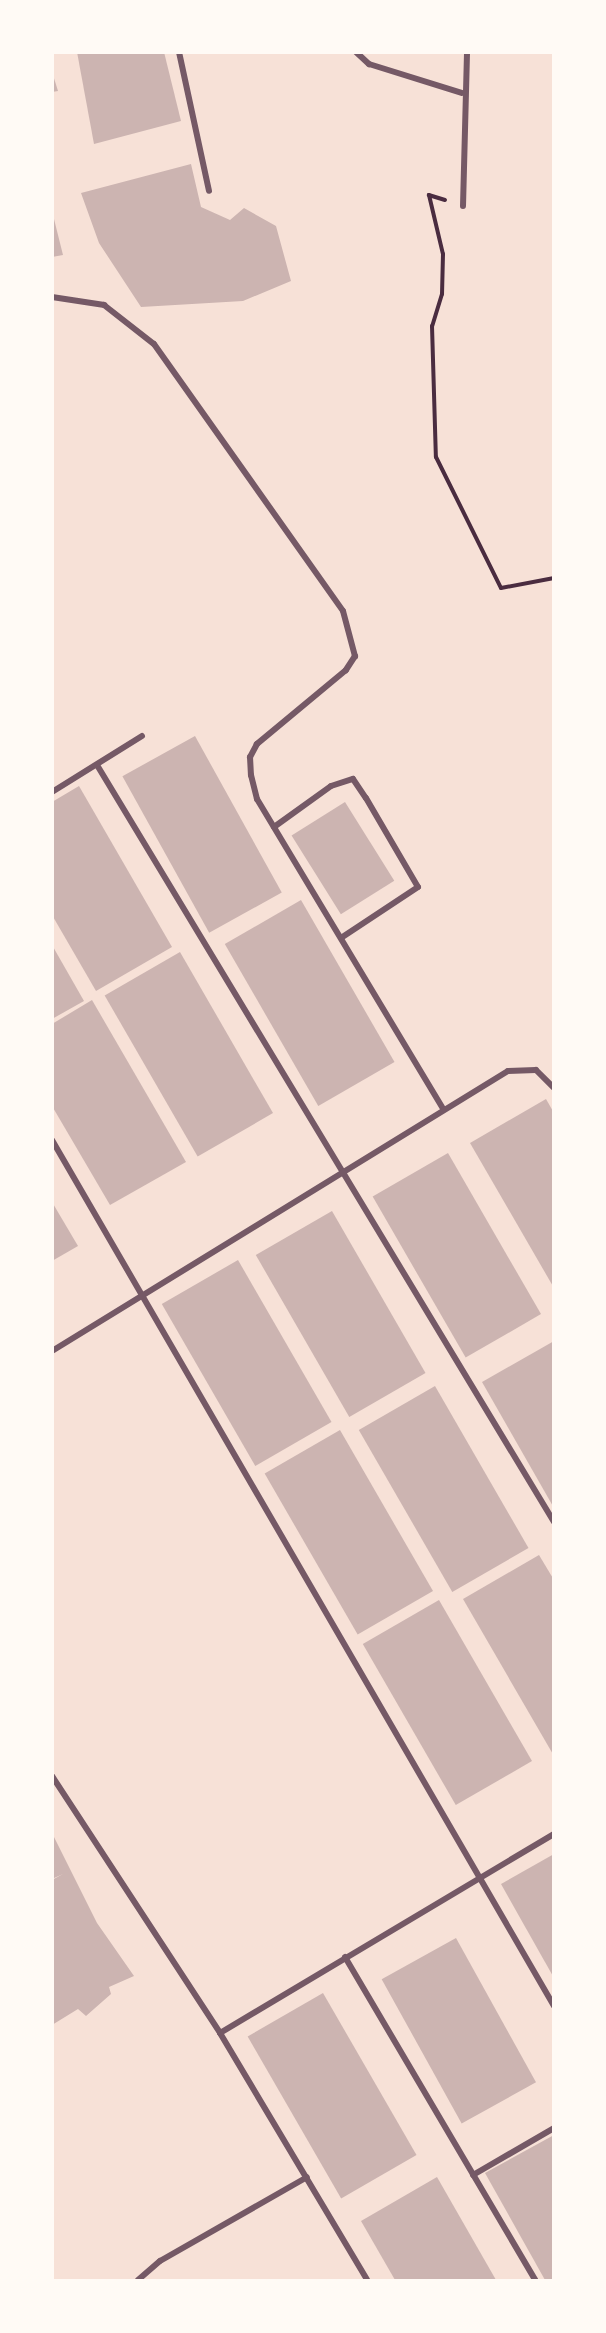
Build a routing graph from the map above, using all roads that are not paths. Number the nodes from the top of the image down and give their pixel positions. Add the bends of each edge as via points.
1 (179, 52) edge
2 (356, 52) edge
3 (467, 52) edge
4 (462, 93) junction
5 (209, 191) dead end
6 (463, 207) road end
7 (52, 297) edge
8 (142, 736) dead end
9 (97, 765) junction
10 (52, 792) edge
11 (274, 827) junction
12 (341, 938) junction
13 (554, 1088) edge
14 (443, 1108) junction
15 (52, 1140) edge
16 (346, 1172) junction
17 (146, 1297) junction
18 (52, 1351) edge
19 (554, 1522) edge
20 (52, 1776) edge
21 (554, 1834) edge
22 (478, 1878) junction
23 (345, 1958) junction
24 (554, 2007) edge
25 (220, 2033) junction
26 (554, 2128) edge
27 (473, 2175) junction
28 (307, 2177) junction
29 (138, 2280) edge
30 (367, 2280) edge
31 (535, 2280) edge

1 - 5 street
2 - 4 street via 369,64
3 - 4 street
4 - 6 street
7 - 11 street via 104,305 154,344 343,611 355,647 346,670 257,744 250,756 257,799
8 - 9 street
9 - 10 street
9 - 16 street
11 - 12 street
11 - 12 street via 352,779 366,798 418,887
12 - 14 street
13 - 14 street via 536,1070 508,1071
14 - 16 street
15 - 17 street
16 - 17 street
16 - 19 street
17 - 18 street
17 - 22 street
20 - 25 street
21 - 22 street
22 - 23 street
22 - 24 street
23 - 25 street
23 - 27 street
25 - 28 street
26 - 27 street
27 - 31 street
28 - 29 street via 160,2261
28 - 30 street

